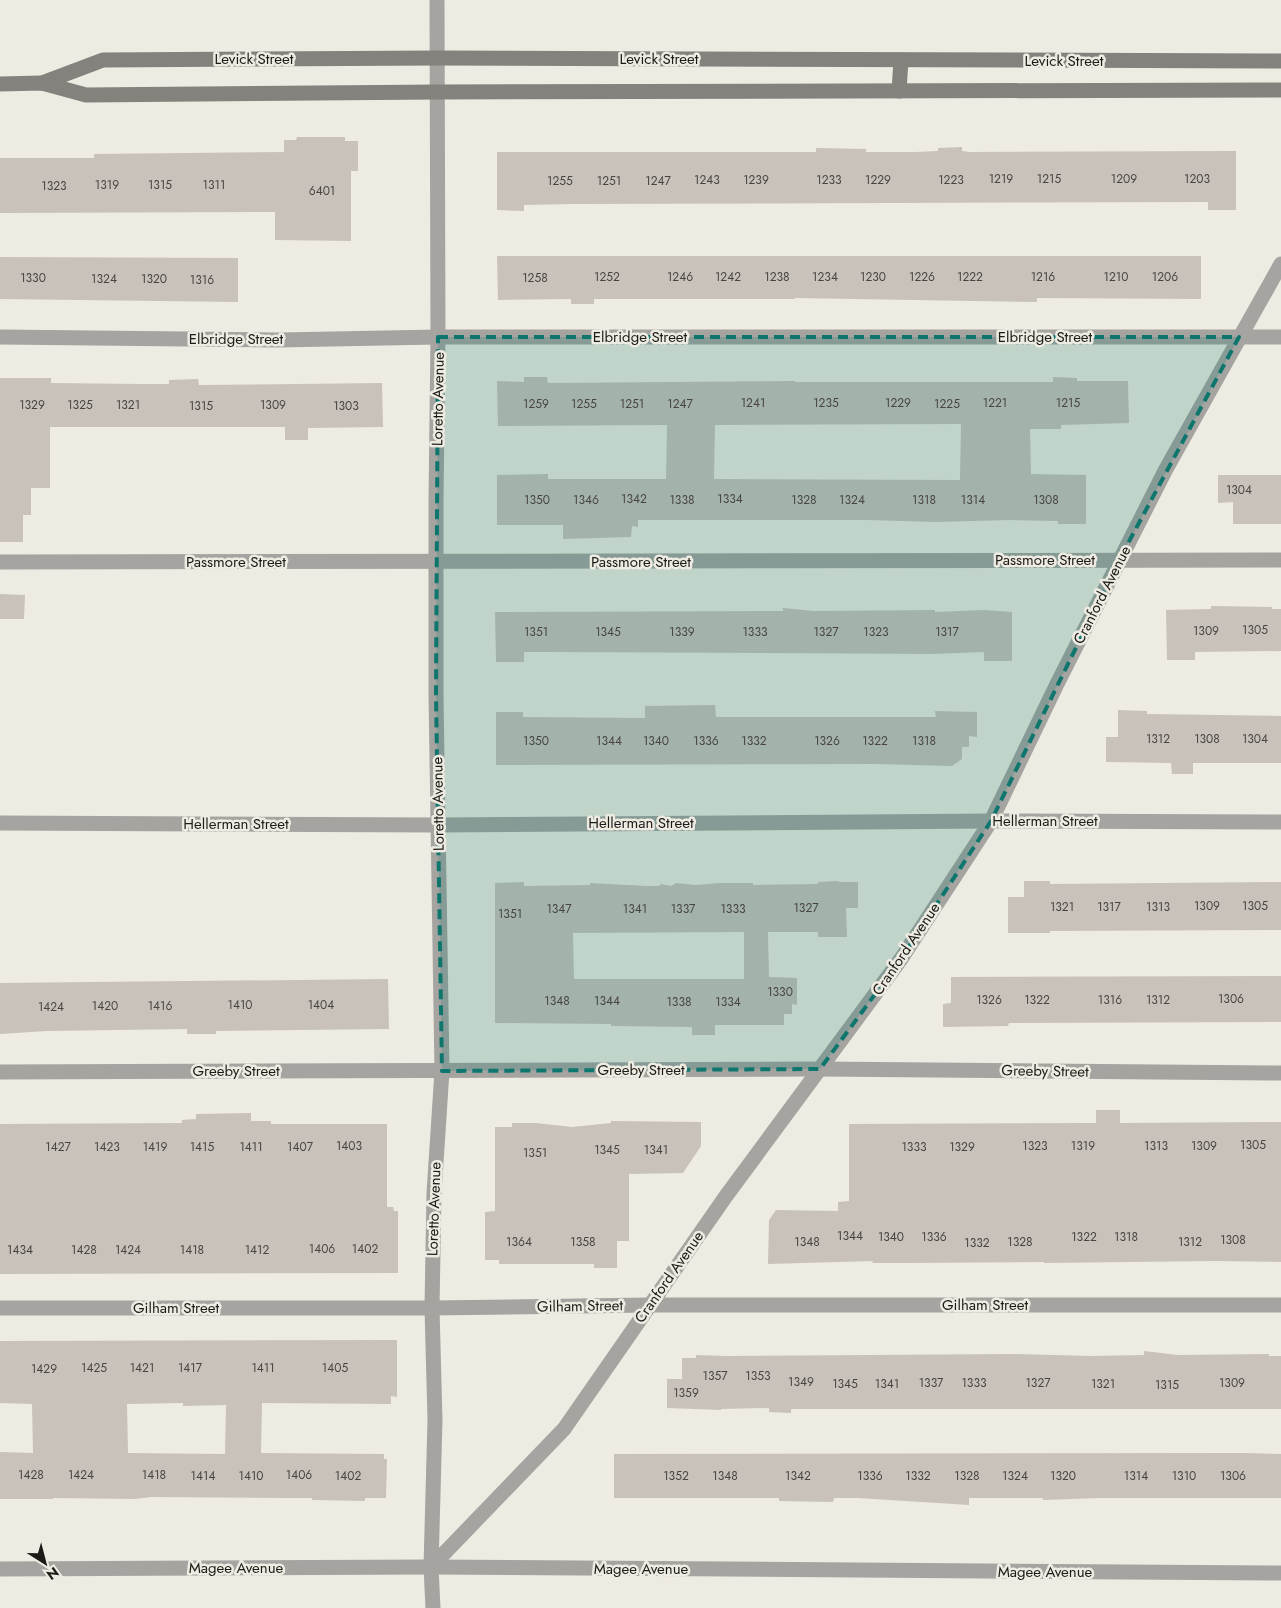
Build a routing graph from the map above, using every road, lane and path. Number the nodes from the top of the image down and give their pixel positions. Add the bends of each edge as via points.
1 (437, 0) edge
2 (438, 58) junction
3 (901, 60) junction
4 (1281, 61) edge
5 (42, 83) junction
6 (0, 84) edge
7 (1281, 90) edge
8 (899, 91) junction
9 (438, 92) junction
10 (1281, 264) edge
11 (0, 337) edge
12 (438, 337) junction
13 (1239, 337) junction
14 (1281, 337) edge
15 (1119, 560) junction
16 (1281, 560) edge
17 (0, 562) edge
18 (436, 562) junction
19 (991, 821) junction
20 (1281, 822) edge
21 (0, 823) edge
22 (438, 825) junction
23 (820, 1069) junction
24 (442, 1071) junction
25 (0, 1072) edge
26 (1281, 1073) edge
27 (649, 1305) junction
28 (1281, 1305) edge
29 (0, 1308) edge
30 (432, 1308) junction
31 (431, 1568) junction
32 (0, 1569) edge
33 (1281, 1573) edge
34 (433, 1608) edge

1 - 2 street, Loretto Avenue
2 - 3 main road, Levick Street
2 - 5 main road, Levick Street via 103,60
2 - 9 street, Loretto Avenue
3 - 4 main road, Levick Street
3 - 8 main road
5 - 6 main road, Levick Street
5 - 9 main road, Levick Street via 86,95
7 - 8 main road, Levick Street
8 - 9 main road, Levick Street
9 - 12 street, Loretto Avenue
10 - 13 street, Cranford Avenue
11 - 12 street, Elbridge Street via 279,340
12 - 13 street, Elbridge Street
12 - 18 street, Loretto Avenue
13 - 14 street, Elbridge Street
13 - 15 street, Cranford Avenue
15 - 16 street, Passmore Street
15 - 18 street, Passmore Street
15 - 19 street, Cranford Avenue
17 - 18 street, Passmore Street
18 - 22 street, Loretto Avenue
19 - 20 street, Hellerman Street
19 - 22 street, Hellerman Street
19 - 23 street, Cranford Avenue via 900,959
21 - 22 street, Hellerman Street
22 - 24 street, Loretto Avenue
23 - 24 street, Greeby Street
23 - 26 street, Greeby Street
23 - 27 street, Cranford Avenue
24 - 25 street, Greeby Street
24 - 30 street, Loretto Avenue via 434,1193
27 - 28 street, Gilham Street
27 - 30 street, Gilham Street
27 - 31 street, Cranford Avenue via 564,1428
29 - 30 street, Gilham Street
30 - 31 street, Loretto Avenue via 435,1420
31 - 32 street, Magee Avenue
31 - 33 street, Magee Avenue
31 - 34 street, Loretto Avenue

